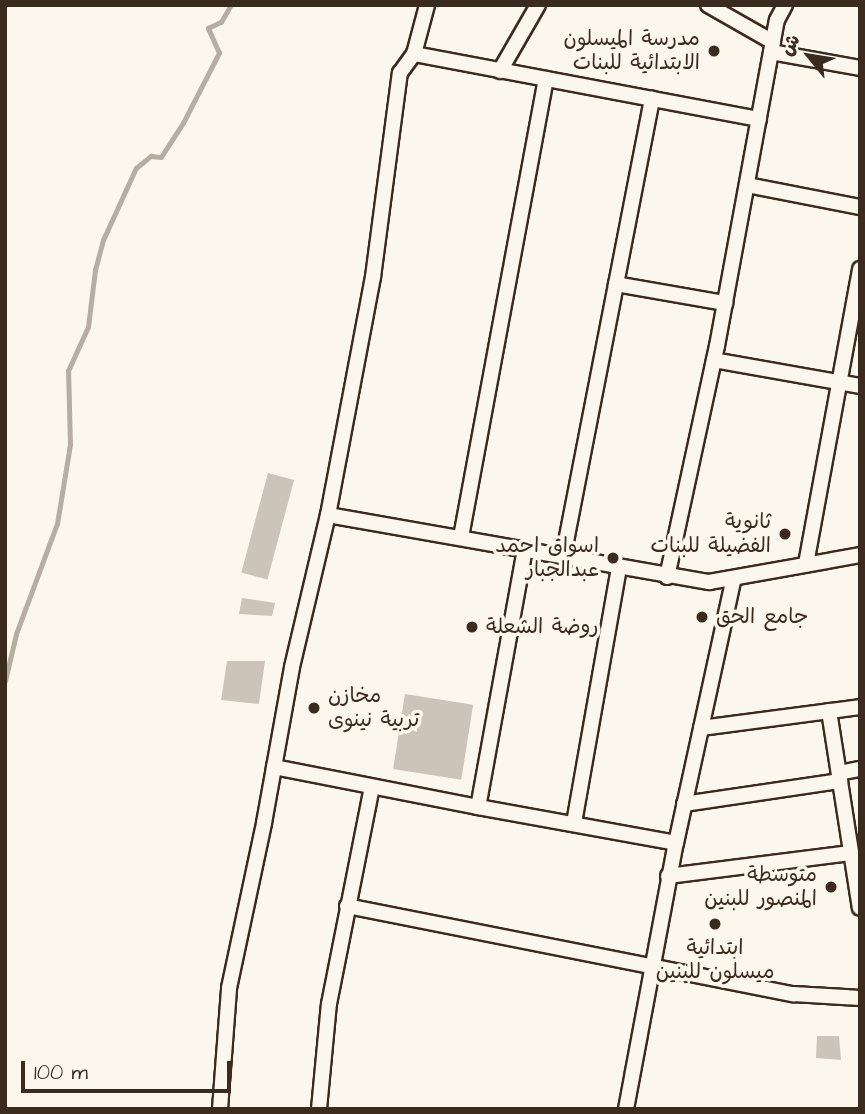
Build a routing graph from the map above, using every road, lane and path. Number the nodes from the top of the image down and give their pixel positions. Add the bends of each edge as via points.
1 (427, 5) edge
2 (538, 5) edge
3 (708, 5) edge
4 (785, 5) edge
5 (772, 47) junction
6 (414, 54) junction
7 (860, 68) edge
8 (500, 71) junction
9 (546, 79) junction
10 (652, 99) junction
11 (759, 120) junction
12 (747, 185) junction
13 (860, 207) edge
14 (860, 269) edge
15 (616, 284) junction
16 (725, 303) junction
17 (854, 323) edge
18 (714, 360) junction
19 (837, 382) junction
20 (860, 386) edge
21 (328, 514) junction
22 (461, 537) junction
23 (525, 549) junction
24 (563, 557) junction
25 (859, 560) edge
26 (806, 564) junction
27 (619, 567) junction
28 (667, 577) junction
29 (734, 578) junction
30 (860, 707) edge
31 (829, 711) junction
32 (701, 728) junction
33 (274, 767) junction
34 (860, 769) edge
35 (839, 777) junction
36 (372, 787) junction
37 (684, 804) junction
38 (478, 807) junction
39 (574, 823) junction
40 (853, 826) edge
41 (676, 843) junction
42 (851, 853) junction
43 (668, 876) junction
44 (857, 878) edge
45 (348, 906) junction
46 (860, 908) edge
47 (652, 967) junction
48 (860, 998) edge
49 (220, 1109) edge
50 (319, 1109) edge
51 (626, 1109) edge

1 - 6 street
2 - 8 street
3 - 5 street
4 - 5 street via 776,20
5 - 7 street
5 - 11 street
6 - 8 street
6 - 21 street via 400,73 373,277
8 - 9 street
9 - 10 street
9 - 22 street
10 - 11 street
10 - 15 street
11 - 12 street
12 - 13 street
12 - 16 street
14 - 17 street
15 - 16 street
15 - 24 street
16 - 18 street
17 - 19 street
18 - 19 street
18 - 28 street
19 - 20 street
19 - 26 street
21 - 22 street
21 - 33 street
22 - 23 street
23 - 24 street
23 - 38 street
24 - 27 street
25 - 26 street
26 - 29 street
27 - 28 street
27 - 39 street
28 - 29 street via 709,582
29 - 32 street
30 - 31 street
31 - 32 street
31 - 35 street
32 - 37 street
33 - 36 street
33 - 49 street via 229,988
34 - 35 street
35 - 37 street
35 - 40 street
36 - 38 street
36 - 45 street
37 - 41 street
38 - 39 street
39 - 41 street
40 - 42 street
41 - 43 street
42 - 43 street
42 - 44 street
43 - 47 street
44 - 46 street
45 - 47 street
45 - 50 street via 329,1004
47 - 48 street via 793,994
47 - 51 street

